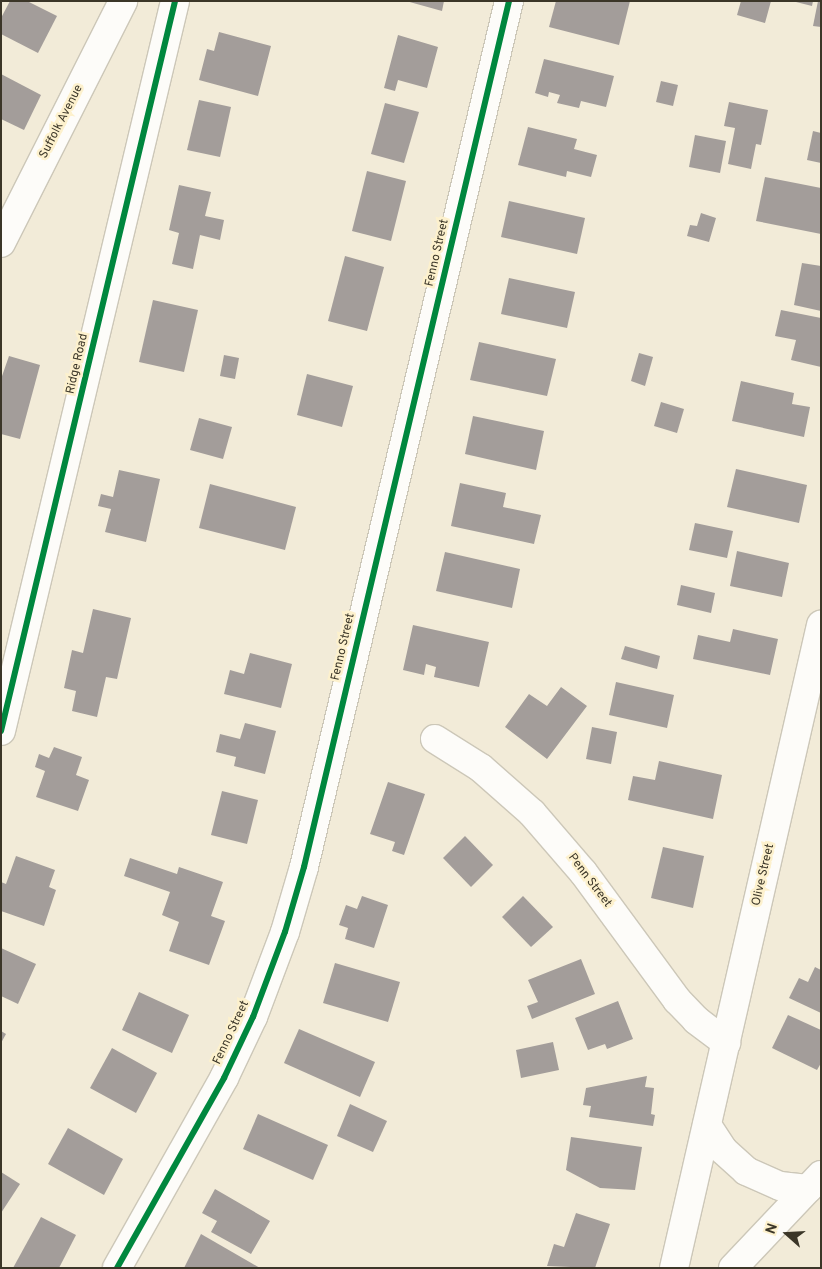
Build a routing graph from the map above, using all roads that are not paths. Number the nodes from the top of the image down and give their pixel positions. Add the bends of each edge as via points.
1 (123, 1) edge
2 (175, 1) edge
3 (509, 1) edge
4 (1, 243) edge
5 (821, 625) edge
6 (1, 731) edge
7 (434, 739) dead end
8 (726, 1043) junction
9 (707, 1124) junction
10 (814, 1182) edge
11 (676, 1260) edge
12 (117, 1268) edge
13 (733, 1268) edge

1 - 4 street, Suffolk Avenue
2 - 6 street, Ridge Road
3 - 12 street, Fenno Street via 290,916 240,1046
5 - 8 street, Olive Street
7 - 8 street, Penn Street via 481,768 532,812 583,872 677,1000 696,1020
8 - 9 street, Olive Street
9 - 10 street via 723,1150 746,1171 780,1186
9 - 11 street, Olive Street
10 - 13 street

